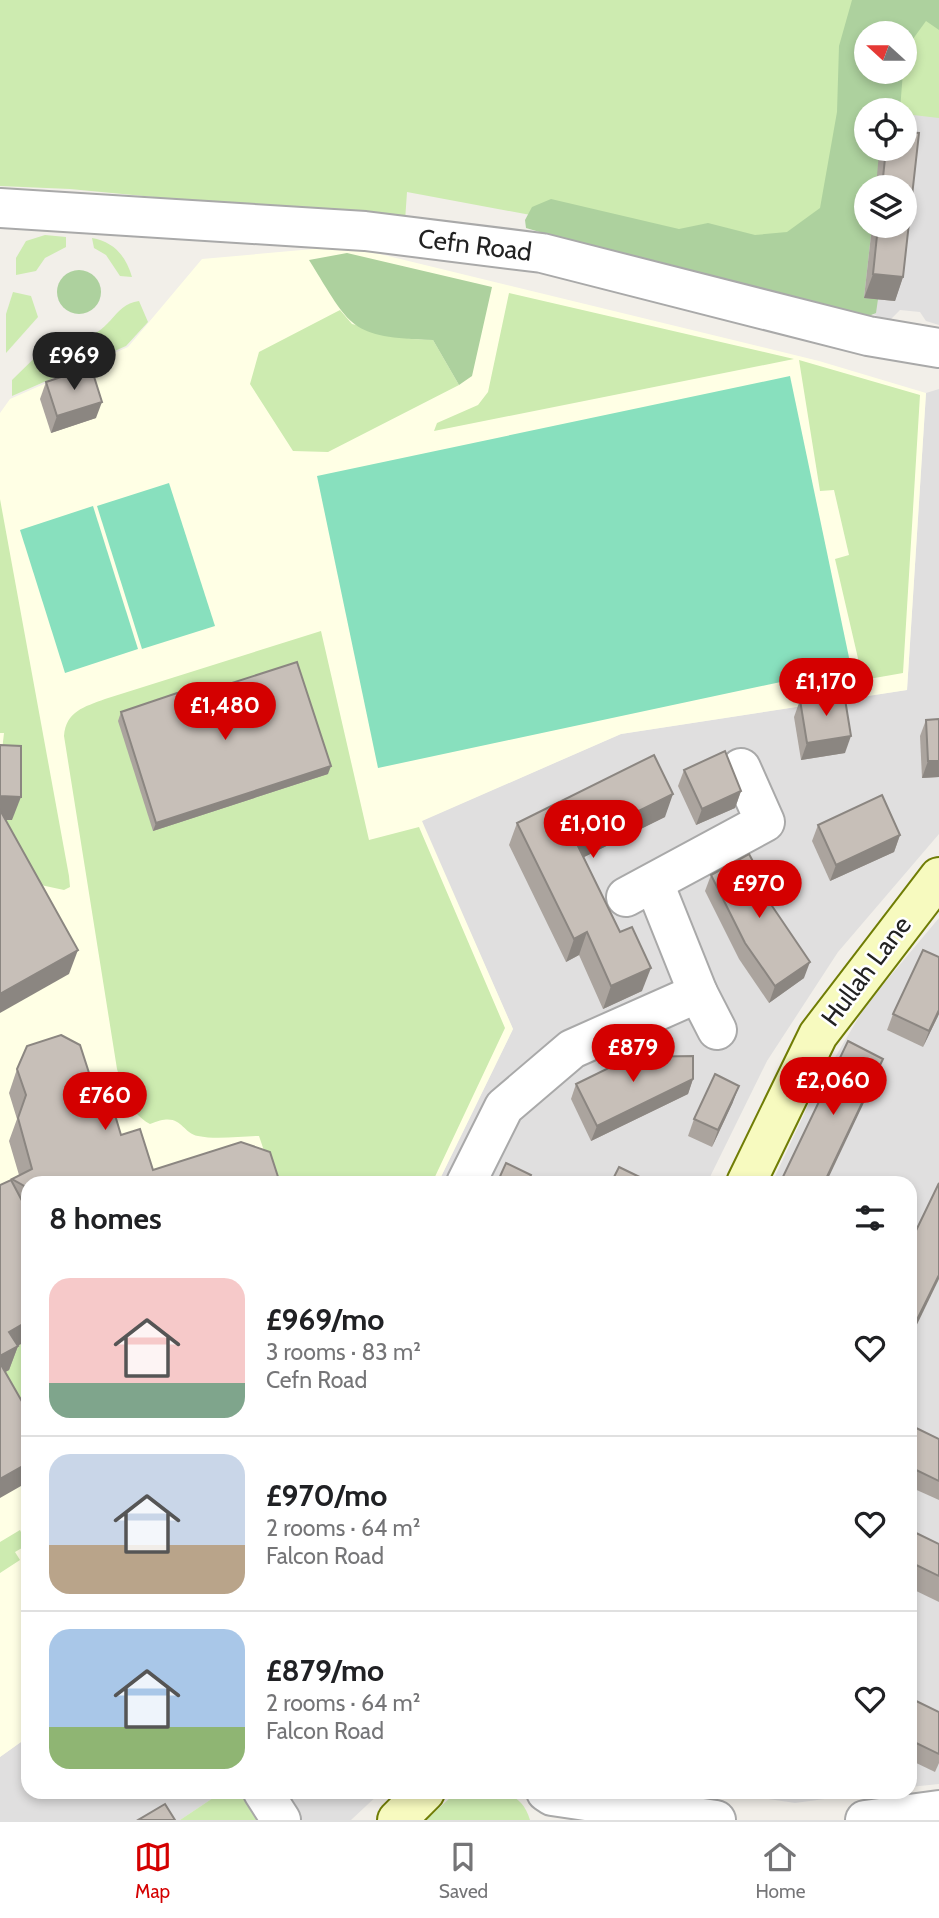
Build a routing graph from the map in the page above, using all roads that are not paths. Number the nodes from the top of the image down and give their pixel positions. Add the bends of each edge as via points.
1 (0, 208) edge
2 (939, 348) edge
3 (741, 768) dead end
4 (939, 877) edge
5 (698, 993) junction
6 (717, 1030) dead end
7 (470, 1176) edge
8 (749, 1176) edge
9 (268, 1799) edge
10 (418, 1799) edge
11 (551, 1803) edge
12 (939, 1810) edge
13 (281, 1820) edge
14 (397, 1820) edge
15 (716, 1820) edge
16 (865, 1820) edge

1 - 2 street, Cefn Road via 365,231 542,253 868,336
3 - 5 street via 765,822 640,890
4 - 8 street, Hullah Lane via 818,1035
5 - 6 street
5 - 7 street via 572,1049 504,1107
9 - 13 street
10 - 14 street
11 - 15 street
12 - 16 street

